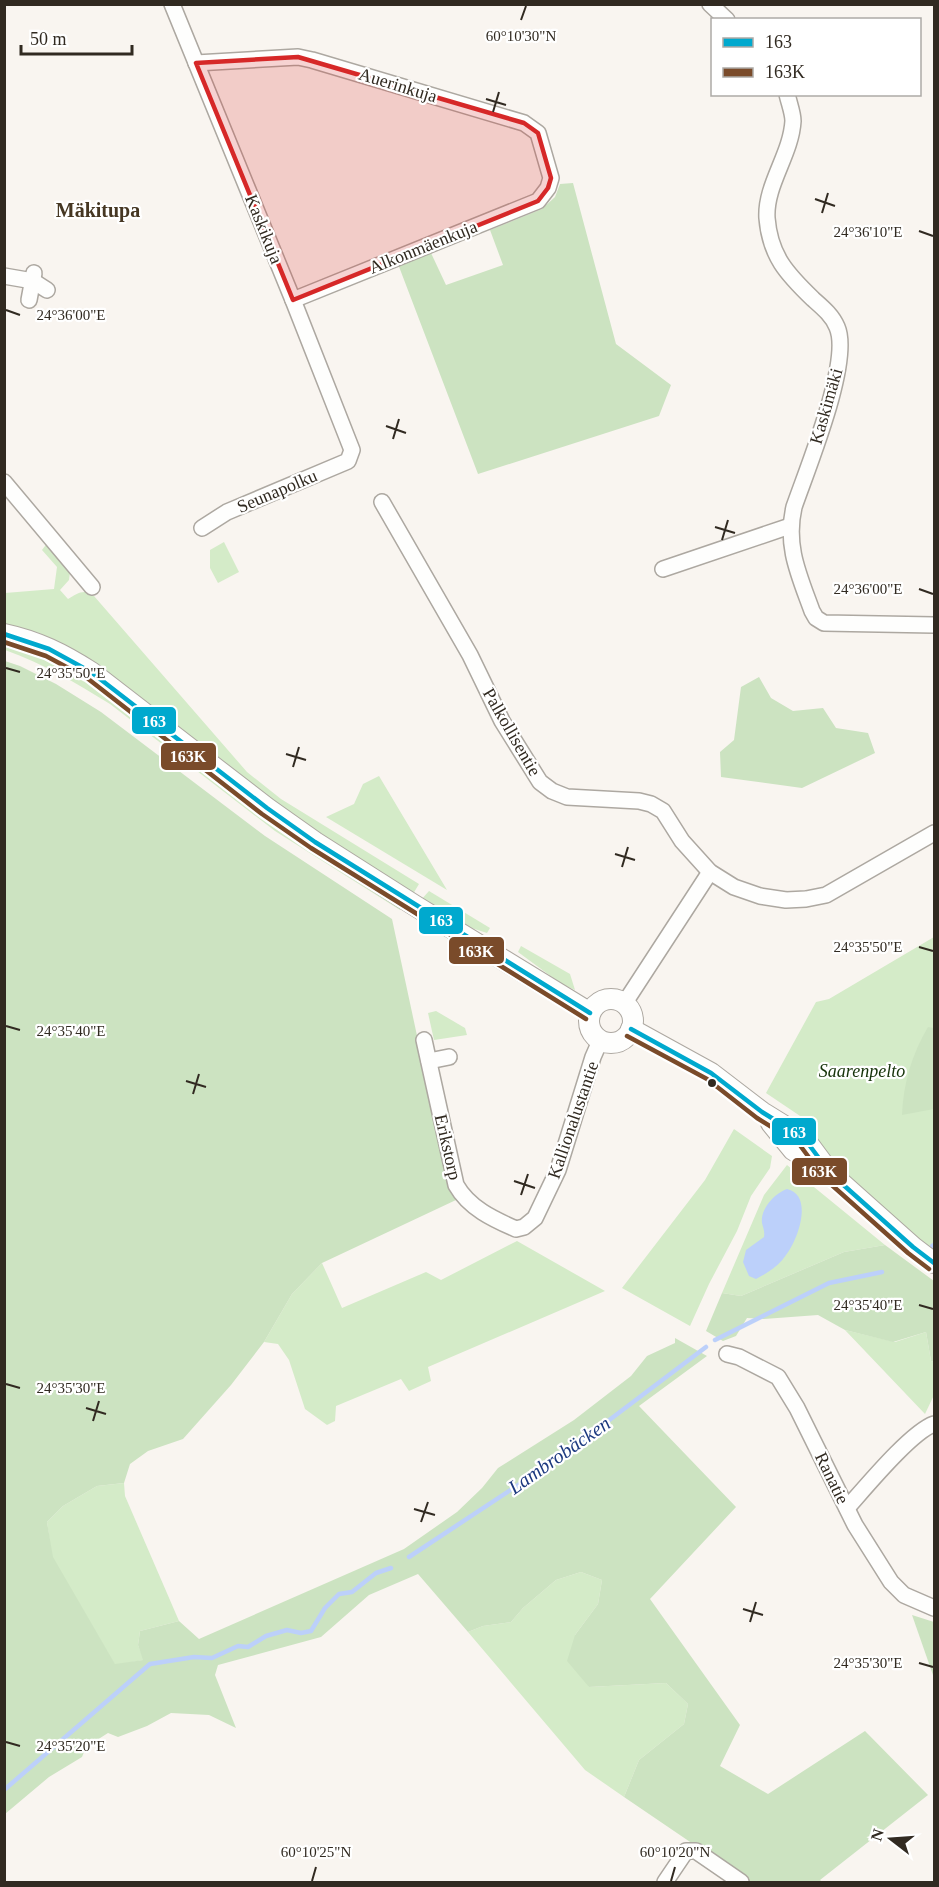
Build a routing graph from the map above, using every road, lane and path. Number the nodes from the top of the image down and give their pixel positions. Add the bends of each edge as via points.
1 (172, 4) edge
2 (710, 4) edge
3 (725, 18) edge
4 (196, 63) junction
5 (787, 96) edge
6 (548, 188) joint
7 (4, 276) edge
8 (33, 277) junction
9 (46, 290) dead end
10 (29, 300) dead end
11 (293, 300) junction
12 (351, 455) joint
13 (4, 482) edge
14 (382, 502) dead end
15 (790, 526) junction
16 (202, 528) dead end
17 (663, 569) dead end
18 (92, 587) dead end
19 (934, 625) edge
20 (4, 634) edge
21 (934, 833) edge
22 (710, 872) junction
23 (624, 1004) junction
24 (591, 1013) junction
25 (631, 1029) junction
26 (424, 1040) dead end
27 (600, 1041) junction
28 (449, 1057) dead end
29 (429, 1061) junction
30 (524, 1227) joint
31 (934, 1263) edge
32 (727, 1354) dead end
33 (934, 1424) edge
34 (847, 1509) junction
35 (934, 1608) edge
36 (665, 1882) edge
37 (741, 1882) edge

1 - 4 street, Kaskikuja
2 - 3 street
4 - 6 street, Auerinkuja via 305,58 524,123 538,133 552,178
4 - 11 street, Kaskikuja
5 - 15 street, Kaskimäki via 793,119 769,202 770,237 782,267 828,312 837,327 841,355
6 - 11 street, Alkonmäenkuja via 538,201
7 - 8 street
8 - 9 street
8 - 10 street
11 - 12 street, Kaskikuja
12 - 16 street, Seunapolku via 348,461 227,512
13 - 18 street
14 - 22 street, Palkollisentie via 470,655 502,721 540,782 567,797 651,804 663,811 682,841
15 - 17 street
15 - 19 street, Kaskimäki via 792,552 816,618 833,625
20 - 24 street via 65,654 315,842
21 - 22 street, Palkollisentie via 826,895 806,899 760,896 734,887
22 - 23 street
23 - 24 street via 603,1001
23 - 25 street via 633,1018
24 - 27 street via 591,1031
25 - 27 street via 618,1042
25 - 31 street via 711,1073 804,1138 830,1173
26 - 29 street, Erikstorp
27 - 30 street, Kallionalustantie via 558,1170 535,1218
28 - 29 street
29 - 30 street, Erikstorp via 456,1185 463,1198 505,1224 516,1229
32 - 34 street, Ranatie via 778,1377
33 - 34 street via 913,1438
34 - 35 street, Ranatie via 894,1587
36 - 37 street via 686,1851 696,1851

